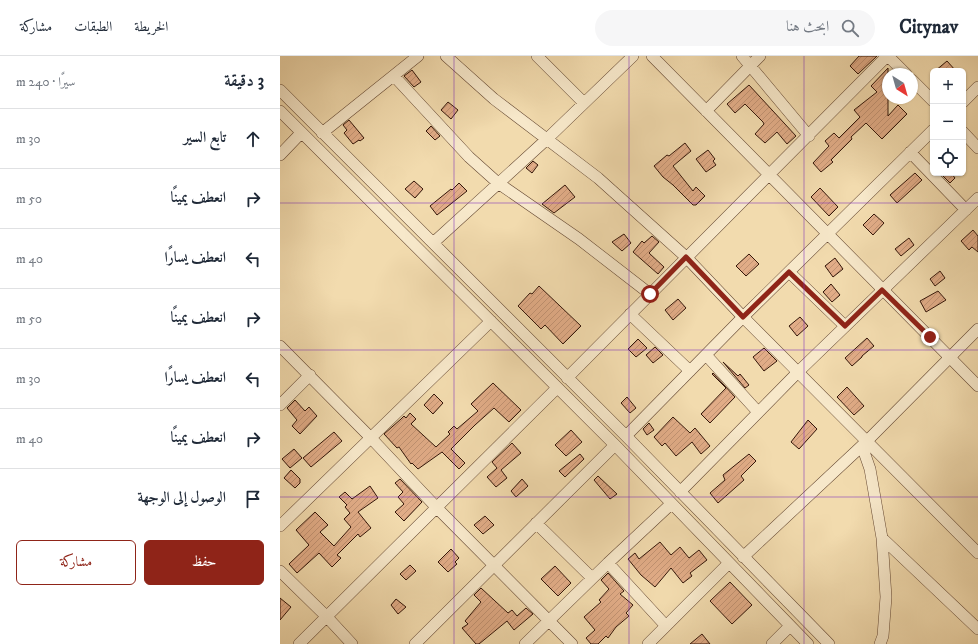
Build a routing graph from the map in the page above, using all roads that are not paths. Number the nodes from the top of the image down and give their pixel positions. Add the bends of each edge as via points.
1 (418, 56) edge
2 (446, 56) edge
3 (537, 56) edge
4 (633, 56) edge
5 (652, 56) edge
6 (742, 56) edge
7 (760, 56) edge
8 (888, 56) edge
9 (750, 66) junction
10 (900, 68) edge
11 (394, 76) junction
12 (918, 86) edge
13 (978, 87) edge
14 (280, 90) edge
15 (930, 98) edge
16 (966, 99) edge
17 (584, 103) junction
18 (706, 110) junction
19 (280, 111) edge
20 (301, 133) junction
21 (322, 133) junction
22 (930, 133) edge
23 (966, 135) edge
24 (809, 136) junction
25 (547, 139) junction
26 (978, 148) edge
27 (910, 152) junction
28 (280, 155) edge
29 (770, 174) junction
30 (498, 183) junction
31 (978, 198) edge
32 (966, 210) junction
33 (828, 233) junction
34 (433, 244) junction
35 (686, 257) junction
36 (789, 272) junction
37 (882, 290) junction
38 (650, 294) junction
39 (630, 314) junction
40 (743, 317) junction
41 (491, 321) junction
42 (845, 326) junction
43 (978, 329) edge
44 (280, 346) edge
45 (706, 355) junction
46 (949, 357) junction
47 (690, 371) junction
48 (798, 372) junction
49 (310, 375) junction
50 (567, 378) junction
51 (978, 386) edge
52 (557, 388) junction
53 (280, 405) edge
54 (758, 412) junction
55 (626, 436) junction
56 (371, 438) junction
57 (864, 444) junction
58 (615, 446) junction
59 (680, 492) junction
60 (671, 504) junction
61 (437, 508) junction
62 (536, 523) junction
63 (280, 526) edge
64 (882, 538) junction
65 (978, 553) edge
66 (743, 556) junction
67 (608, 563) junction
68 (729, 563) junction
69 (494, 565) junction
70 (280, 571) edge
71 (592, 578) junction
72 (326, 617) junction
73 (548, 621) junction
74 (666, 626) junction
75 (790, 626) junction
76 (978, 629) edge
77 (299, 644) edge
78 (352, 644) edge
79 (415, 644) edge
80 (525, 644) edge
81 (572, 644) edge
82 (648, 644) edge
83 (772, 644) edge
84 (808, 644) edge
85 (828, 644) edge
86 (880, 644) edge

1 - 11 street
2 - 25 street via 494,99
3 - 17 street
4 - 17 street
5 - 18 street
6 - 9 street
7 - 9 street
8 - 10 street
8 - 24 street
9 - 18 street
9 - 24 street
11 - 21 street
11 - 30 street via 469,157
12 - 15 street
13 - 16 street
14 - 21 street
17 - 25 street
18 - 29 street
19 - 20 street
20 - 28 street
20 - 41 street
21 - 34 street
22 - 27 street
23 - 26 street
24 - 29 street
25 - 30 street
25 - 35 street via 598,178
27 - 32 street
27 - 33 street
29 - 33 street
29 - 35 street
30 - 34 street
30 - 38 street via 579,238
31 - 32 street
32 - 37 street
33 - 36 street
33 - 37 street
34 - 50 street
35 - 38 street
35 - 40 street
36 - 40 street
36 - 42 street
37 - 42 street
37 - 46 street
38 - 39 street
39 - 47 street
39 - 50 street
40 - 45 street
40 - 48 street
41 - 52 street
41 - 56 street
42 - 48 street
43 - 46 street
44 - 49 street
45 - 47 street
45 - 54 street
46 - 51 street
46 - 57 street
47 - 55 street
48 - 54 street
48 - 57 street
49 - 53 street
49 - 56 street
50 - 55 street
52 - 58 street
52 - 61 street
54 - 59 street
55 - 59 street
56 - 61 street
56 - 63 street
57 - 64 street
57 - 65 street
57 - 66 street
58 - 60 street
58 - 62 street
59 - 66 street
60 - 67 street
60 - 68 street
61 - 69 street
61 - 72 street
62 - 69 street
62 - 71 street
64 - 76 street
64 - 86 street via 886,597
66 - 85 street
67 - 71 street
67 - 74 street
68 - 74 street
68 - 75 street
69 - 73 street
69 - 79 street
70 - 72 street
71 - 73 street
72 - 77 street
72 - 78 street
73 - 80 street
73 - 81 street
74 - 82 street
75 - 83 street
75 - 84 street

